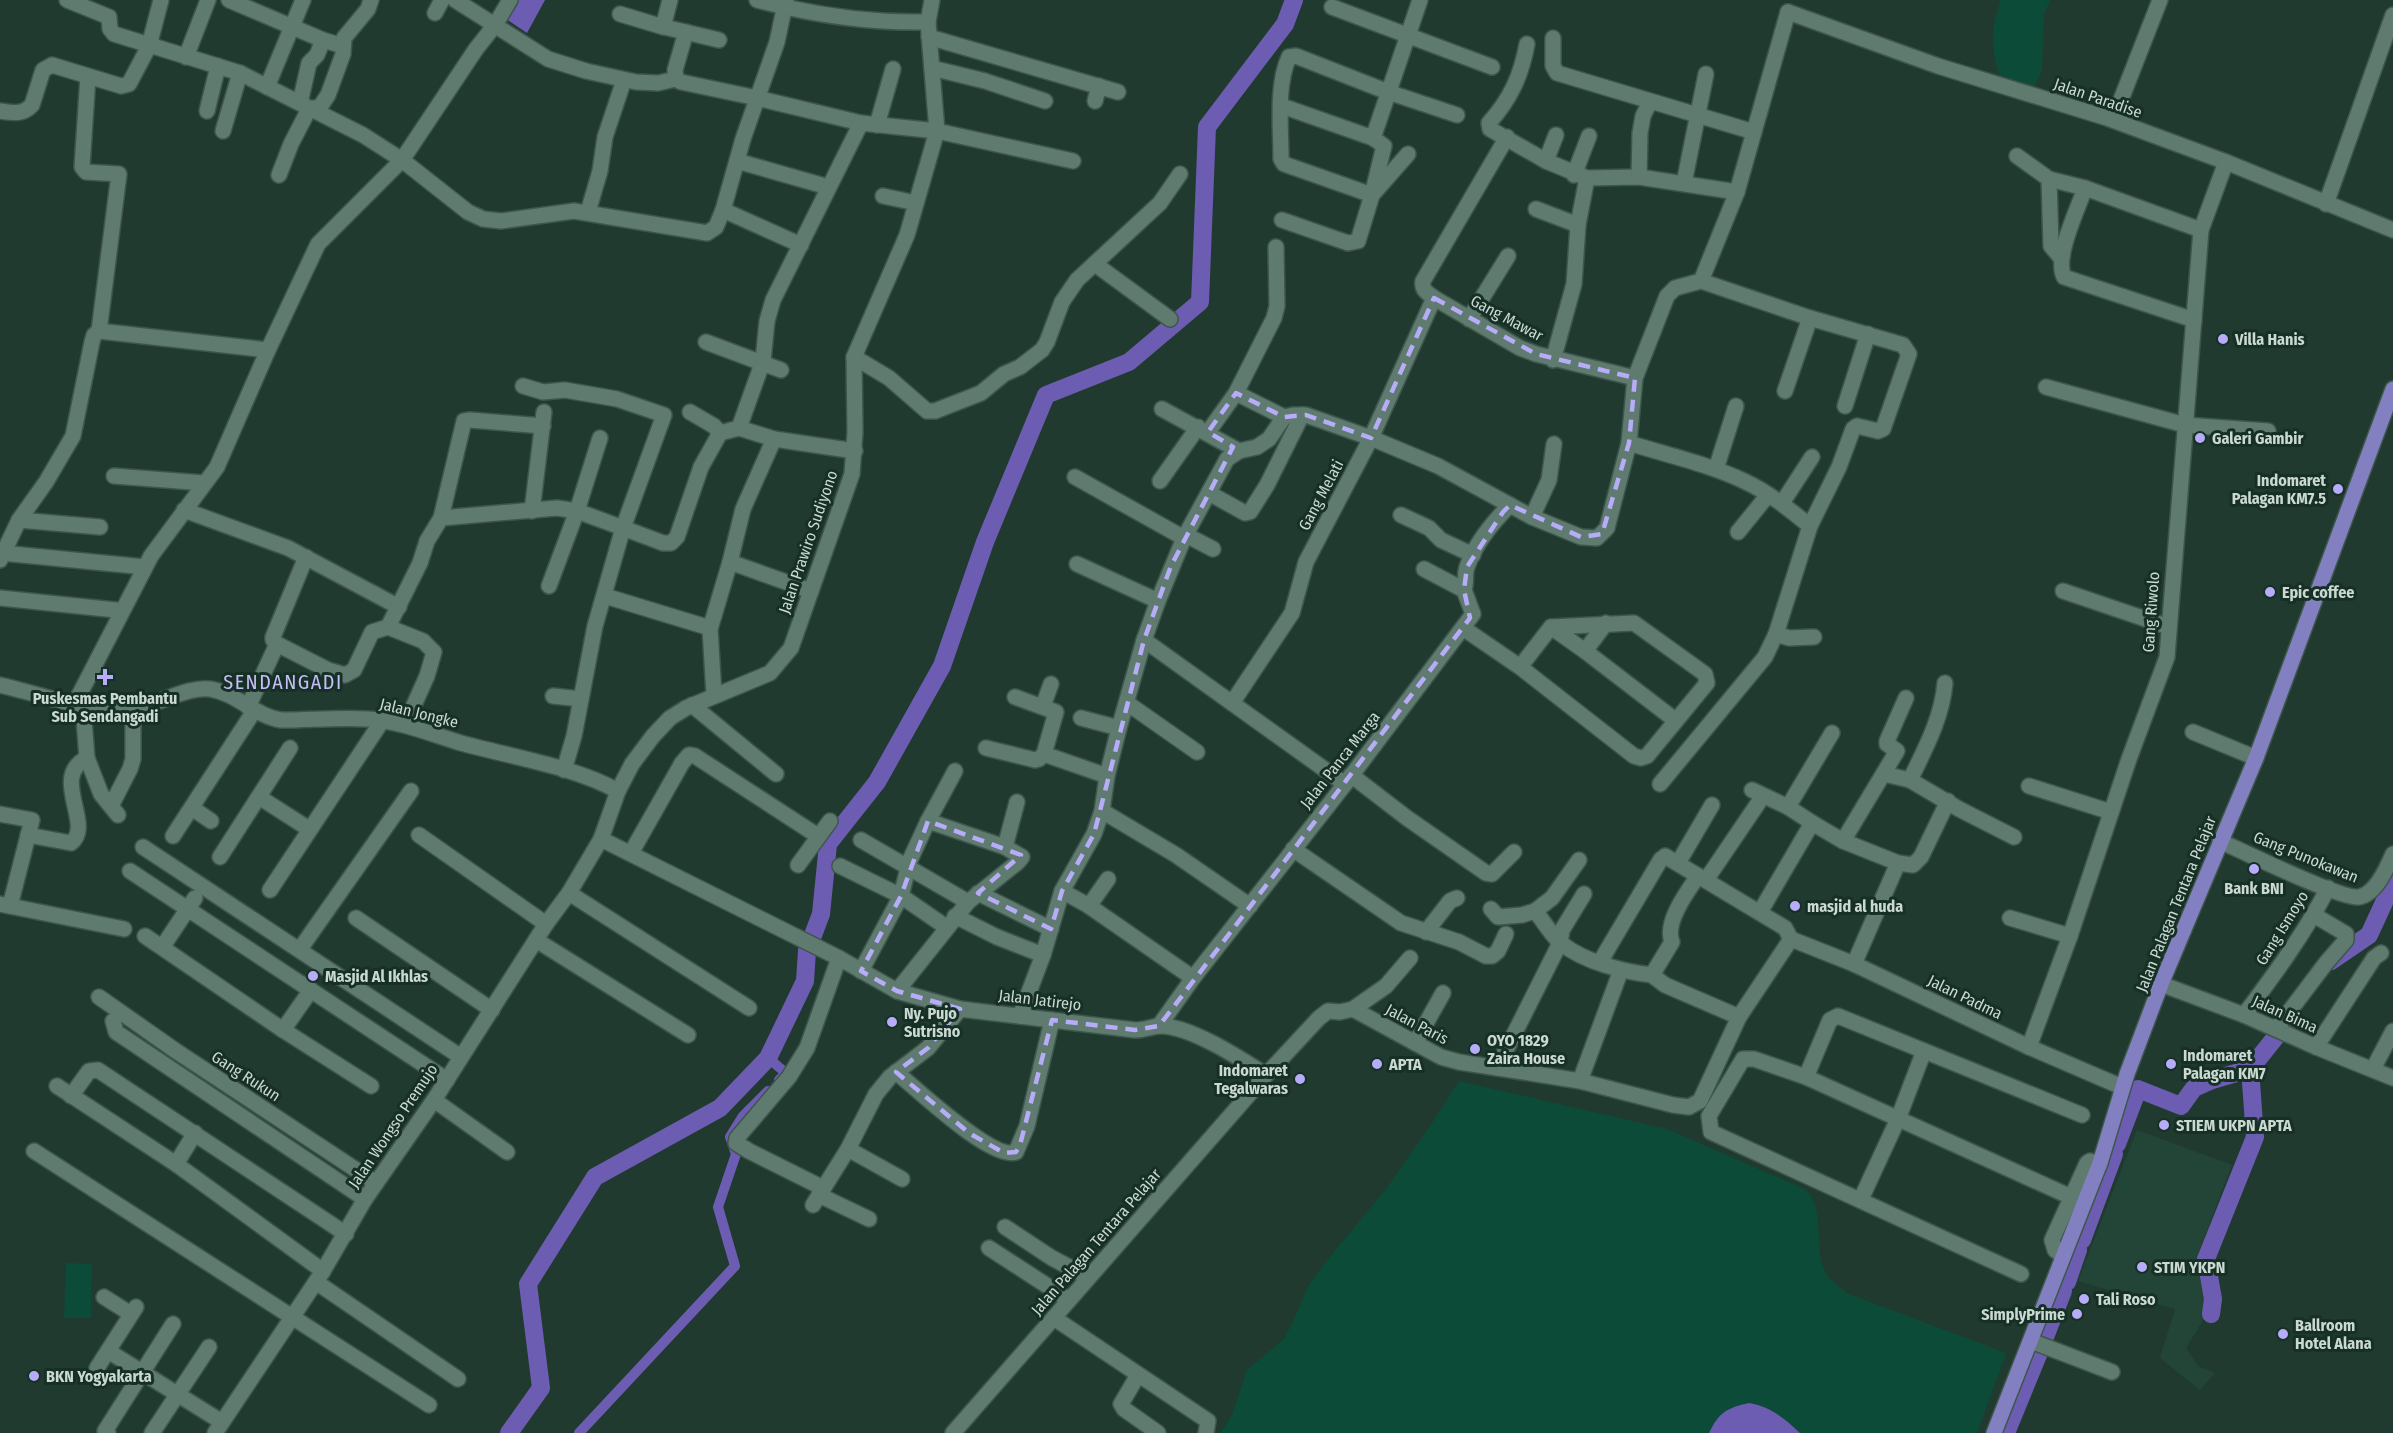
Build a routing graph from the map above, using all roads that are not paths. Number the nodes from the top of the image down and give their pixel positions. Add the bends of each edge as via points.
1 (67, 0) edge
2 (161, 0) edge
3 (208, 0) edge
4 (229, 0) edge
5 (303, 0) edge
6 (372, 0) edge
7 (455, 0) edge
8 (510, 0) edge
9 (670, 0) edge
10 (757, 0) edge
11 (932, 0) edge
12 (1420, 0) edge
13 (2160, 0) edge
14 (786, 4) edge
15 (1783, 6) edge
16 (1332, 8) dead end
17 (620, 14) dead end
18 (2393, 15) edge
19 (495, 25) junction
20 (291, 26) junction
21 (663, 27) junction
22 (929, 29) junction
23 (686, 32) junction
24 (1407, 36) junction
25 (1553, 38) dead end
26 (323, 40) junction
27 (719, 40) dead end
28 (1527, 44) dead end
29 (149, 46) junction
30 (343, 46) junction
31 (186, 57) junction
32 (218, 66) junction
33 (1492, 67) dead end
34 (932, 68) junction
35 (892, 69) dead end
36 (240, 73) junction
37 (1706, 74) dead end
38 (88, 76) junction
39 (676, 79) junction
40 (624, 80) junction
41 (267, 87) junction
42 (1118, 92) dead end
43 (1388, 92) junction
44 (757, 98) junction
45 (1045, 101) dead end
46 (1650, 102) junction
47 (304, 106) junction
48 (1282, 106) junction
49 (0, 111) edge
50 (207, 111) dead end
51 (1698, 113) junction
52 (1457, 115) dead end
53 (2113, 120) junction
54 (861, 123) junction
55 (877, 125) junction
56 (223, 131) dead end
57 (937, 131) junction
58 (1754, 132) junction
59 (1556, 135) dead end
60 (1589, 136) dead end
61 (1507, 137) junction
62 (1379, 142) junction
63 (2017, 156) dead end
64 (402, 160) junction
65 (737, 161) junction
66 (1073, 161) dead end
67 (1546, 161) junction
68 (2226, 162) junction
69 (1180, 174) dead end
70 (279, 176) dead end
71 (1581, 176) junction
72 (1639, 177) junction
73 (2049, 179) junction
74 (1684, 183) junction
75 (828, 187) junction
76 (2085, 188) junction
77 (1737, 192) junction
78 (1372, 195) junction
79 (883, 196) dead end
80 (916, 203) junction
81 (2326, 204) junction
82 (1536, 209) dead end
83 (723, 210) junction
84 (588, 212) junction
85 (1282, 220) dead end
86 (1578, 225) junction
87 (2201, 230) junction
88 (2393, 230) edge
89 (801, 245) junction
90 (1276, 247) dead end
91 (1508, 256) dead end
92 (2061, 258) junction
93 (1095, 264) junction
94 (1701, 281) junction
95 (1434, 298) junction
96 (1810, 318) junction
97 (1170, 319) dead end
98 (1469, 319) junction
99 (2194, 320) junction
100 (99, 331) junction
101 (1868, 334) junction
102 (706, 342) dead end
103 (268, 350) junction
104 (854, 357) junction
105 (1553, 360) junction
106 (763, 361) junction
107 (782, 370) dead end
108 (1635, 378) junction
109 (523, 386) dead end
110 (2046, 387) dead end
111 (2393, 390) edge
112 (1785, 391) dead end
113 (1236, 393) junction
114 (1736, 406) dead end
115 (1845, 406) dead end
116 (1162, 409) dead end
117 (690, 412) dead end
118 (1302, 415) junction
119 (1284, 417) junction
120 (2186, 425) junction
121 (739, 428) junction
122 (1203, 429) junction
123 (2268, 431) dead end
124 (720, 433) junction
125 (600, 438) dead end
126 (1371, 438) junction
127 (774, 439) junction
128 (1629, 443) junction
129 (1554, 444) dead end
130 (855, 451) junction
131 (1239, 451) junction
132 (1812, 457) dead end
133 (1716, 469) junction
134 (114, 476) dead end
135 (1075, 477) dead end
136 (1160, 481) dead end
137 (204, 483) junction
138 (1209, 493) junction
139 (1775, 499) junction
140 (1510, 505) junction
141 (184, 510) junction
142 (531, 511) junction
143 (577, 511) junction
144 (1401, 515) dead end
145 (1532, 517) junction
146 (441, 518) junction
147 (19, 520) junction
148 (1810, 526) junction
149 (100, 527) dead end
150 (623, 528) junction
151 (1738, 532) dead end
152 (1185, 537) junction
153 (1213, 549) dead end
154 (1473, 555) junction
155 (1, 557) edge
156 (306, 557) junction
157 (730, 562) junction
158 (1077, 564) dead end
159 (146, 567) junction
160 (1424, 569) dead end
161 (549, 586) dead end
162 (1464, 590) junction
163 (812, 591) junction
164 (2063, 591) dead end
165 (605, 596) junction
166 (0, 598) edge
167 (1158, 601) junction
168 (399, 607) junction
169 (116, 610) dead end
170 (1606, 623) junction
171 (388, 627) junction
172 (1551, 627) junction
173 (2169, 627) junction
174 (710, 628) junction
175 (1463, 628) junction
176 (1776, 634) junction
177 (1814, 637) dead end
178 (1144, 640) junction
179 (277, 644) junction
180 (1585, 651) junction
181 (1520, 667) junction
182 (1945, 683) dead end
183 (1051, 684) dead end
184 (0, 685) edge
185 (714, 695) junction
186 (553, 696) dead end
187 (1015, 697) dead end
188 (1906, 698) dead end
189 (581, 699) junction
190 (1127, 703) junction
191 (1232, 703) junction
192 (692, 705) junction
193 (1043, 705) junction
194 (78, 706) junction
195 (133, 709) junction
196 (251, 709) junction
197 (1081, 718) dead end
198 (1675, 720) junction
199 (382, 722) junction
200 (405, 725) junction
201 (1119, 728) junction
202 (2193, 732) dead end
203 (1832, 733) dead end
204 (290, 748) dead end
205 (986, 748) dead end
206 (1197, 752) dead end
207 (1044, 754) junction
208 (87, 758) junction
209 (2256, 758) junction
210 (564, 770) junction
211 (955, 771) dead end
212 (776, 774) dead end
213 (1884, 774) junction
214 (1107, 776) junction
215 (1348, 780) junction
216 (1910, 780) junction
217 (1660, 784) dead end
218 (2029, 786) dead end
219 (618, 790) junction
220 (411, 791) dead end
221 (259, 797) junction
222 (1948, 801) junction
223 (1017, 802) dead end
224 (1712, 805) dead end
225 (1788, 807) junction
226 (192, 808) junction
227 (1102, 811) junction
228 (2111, 812) junction
229 (0, 814) edge
230 (211, 821) dead end
231 (830, 821) dead end
232 (928, 821) junction
233 (1814, 824) junction
234 (309, 829) junction
235 (28, 835) junction
236 (173, 836) dead end
237 (419, 836) dead end
238 (818, 837) junction
239 (2014, 837) dead end
240 (601, 838) junction
241 (861, 840) dead end
242 (1843, 841) junction
243 (2220, 841) junction
244 (143, 847) dead end
245 (1005, 847) junction
246 (1293, 849) junction
247 (1514, 852) dead end
248 (631, 853) junction
249 (2393, 854) edge
250 (220, 857) dead end
251 (1668, 859) junction
252 (1579, 860) dead end
253 (1898, 863) junction
254 (798, 865) dead end
255 (840, 866) dead end
256 (908, 866) junction
257 (130, 871) dead end
258 (1702, 878) junction
259 (1108, 879) dead end
260 (2328, 888) junction
261 (270, 890) dead end
262 (1062, 891) junction
263 (569, 893) junction
264 (1584, 894) dead end
265 (901, 896) junction
266 (973, 897) junction
267 (1457, 898) dead end
268 (192, 903) junction
269 (5, 905) edge
270 (1089, 906) junction
271 (1250, 906) junction
272 (1491, 909) dead end
273 (1535, 911) junction
274 (1760, 912) junction
275 (2314, 915) junction
276 (356, 918) dead end
277 (2010, 918) dead end
278 (951, 922) junction
279 (546, 924) junction
280 (124, 929) dead end
281 (1051, 929) junction
282 (1426, 932) junction
283 (1506, 934) dead end
284 (146, 936) dead end
285 (2070, 936) junction
286 (1791, 939) junction
287 (536, 940) junction
288 (1560, 943) junction
289 (163, 946) junction
290 (300, 949) junction
291 (2381, 953) dead end
292 (1043, 955) junction
293 (839, 958) junction
294 (1410, 958) dead end
295 (1600, 962) junction
296 (1854, 964) junction
297 (1621, 970) junction
298 (861, 971) junction
299 (1652, 975) junction
300 (1193, 978) junction
301 (2161, 984) junction
302 (311, 990) junction
303 (897, 991) junction
304 (1443, 993) dead end
305 (99, 997) dead end
306 (749, 1008) dead end
307 (960, 1009) junction
308 (1353, 1009) junction
309 (492, 1010) junction
310 (2244, 1015) junction
311 (1020, 1016) junction
312 (1739, 1017) junction
313 (1052, 1020) junction
314 (113, 1022) dead end
315 (1159, 1026) junction
316 (283, 1030) junction
317 (2279, 1031) junction
318 (2393, 1031) edge
319 (688, 1035) dead end
320 (1415, 1043) junction
321 (2029, 1047) junction
322 (2316, 1047) junction
323 (1924, 1051) junction
324 (461, 1057) junction
325 (1497, 1068) junction
326 (2373, 1069) junction
327 (896, 1072) junction
328 (1266, 1075) junction
329 (1806, 1077) junction
330 (2393, 1078) edge
331 (447, 1080) junction
332 (1580, 1081) junction
333 (57, 1086) dead end
334 (371, 1086) dead end
335 (2122, 1087) junction
336 (71, 1096) junction
337 (434, 1100) junction
338 (2082, 1115) dead end
339 (1898, 1119) junction
340 (195, 1133) junction
341 (848, 1149) junction
342 (34, 1151) dead end
343 (507, 1152) dead end
344 (2100, 1163) junction
345 (176, 1164) junction
346 (902, 1179) dead end
347 (376, 1183) junction
348 (819, 1196) junction
349 (2071, 1197) junction
350 (365, 1198) junction
351 (1861, 1198) junction
352 (869, 1219) dead end
353 (1005, 1227) dead end
354 (346, 1234) junction
355 (989, 1248) dead end
356 (2063, 1256) junction
357 (2021, 1274) dead end
358 (320, 1276) junction
359 (1089, 1277) junction
360 (104, 1297) dead end
361 (1069, 1299) junction
362 (291, 1316) junction
363 (1054, 1318) junction
364 (172, 1324) dead end
365 (2031, 1341) junction
366 (209, 1347) dead end
367 (108, 1351) junction
368 (97, 1368) dead end
369 (143, 1372) junction
370 (2112, 1372) dead end
371 (1138, 1374) junction
372 (458, 1379) dead end
373 (178, 1393) junction
374 (429, 1405) dead end
375 (219, 1427) edge
376 (106, 1432) edge
377 (152, 1433) edge
378 (954, 1433) edge
379 (1158, 1433) edge
380 (1206, 1433) edge
381 (1994, 1433) edge

1 - 29 street via 109,17 114,34
2 - 29 street
3 - 31 street
4 - 20 street
5 - 20 street
6 - 30 street via 344,38
7 - 19 street
8 - 19 street
9 - 21 street
10 - 14 street
11 - 22 street, Jalan Prawiro Sudiyono
12 - 24 street
13 - 53 street
14 - 22 street
14 - 44 street
15 - 53 street, Jalan Paradise via 1938,66
15 - 58 street
16 - 24 street
17 - 21 street
18 - 81 street
19 - 40 street via 548,59
19 - 64 street
20 - 26 street
20 - 41 street
21 - 23 street
22 - 34 street, Jalan Prawiro Sudiyono
22 - 42 street via 1097,94
23 - 27 street
23 - 39 street
24 - 33 street
24 - 43 street
25 - 46 street via 1552,66 1557,73
26 - 30 street
26 - 47 street via 309,63
28 - 61 street via 1512,95 1489,123 1490,129
29 - 31 street
29 - 38 street via 129,84 121,86
30 - 47 street via 326,100 320,107
31 - 32 street
32 - 36 street
32 - 50 street
34 - 45 street
34 - 57 street, Jalan Prawiro Sudiyono
35 - 55 street
36 - 41 street
36 - 56 street
37 - 51 street
38 - 49 street via 47,66 29,109 14,114
38 - 100 street via 82,167 86,172 119,174
39 - 40 street via 658,83
39 - 44 street
40 - 84 street
41 - 47 street
43 - 48 street via 1292,56 1282,72
43 - 52 street
43 - 62 street
44 - 54 street
44 - 65 street
46 - 51 street
46 - 72 street via 1640,133
47 - 64 street via 363,135
47 - 70 street
48 - 62 street
48 - 78 street via 1284,164
51 - 58 street
51 - 74 street
53 - 68 street, Jalan Paradise
54 - 55 street
54 - 75 street
55 - 57 street
57 - 66 street
57 - 80 street, Jalan Prawiro Sudiyono
58 - 77 street
59 - 67 street
60 - 71 street
61 - 67 street
61 - 95 street via 1423,281 1425,291
62 - 78 street
62 - 78 street via 1413,156
63 - 73 street
64 - 84 street via 468,212 483,219 516,220
64 - 103 street via 318,244
65 - 75 street
65 - 83 street
67 - 71 street
68 - 81 street, Jalan Paradise
68 - 87 street, Gang Riwolo
69 - 93 street via 1160,203
71 - 72 street
71 - 86 street
72 - 74 street
73 - 76 street
73 - 92 street via 2051,246
74 - 77 street
75 - 89 street
76 - 87 street
76 - 92 street
77 - 94 street
78 - 85 street via 1358,241 1353,244
79 - 80 street
80 - 104 street, Jalan Prawiro Sudiyono via 907,235
81 - 88 street, Jalan Paradise
82 - 86 street
83 - 84 street via 716,227 707,234
83 - 89 street
86 - 105 street via 1571,299
87 - 99 street, Gang Riwolo
89 - 106 street via 773,300
90 - 113 street via 1274,318
91 - 98 street
92 - 99 street via 2064,277
93 - 97 street
93 - 104 street via 1077,280 1062,302 1047,342 1037,355 981,393 935,411 927,411 889,378
94 - 96 street
94 - 108 street via 1675,288 1667,296
95 - 98 street, Gang Mawar
95 - 126 street, Gang Melati
96 - 101 street
96 - 112 street
98 - 105 street, Gang Mawar via 1520,348
99 - 120 street, Gang Riwolo
100 - 103 street
100 - 147 street via 92,342 73,436
101 - 115 street
101 - 148 street via 1903,345 1908,359 1883,429 1853,429
102 - 106 street
103 - 137 street via 217,467
104 - 130 street, Jalan Prawiro Sudiyono
105 - 108 street, Gang Mawar
106 - 107 street
106 - 121 street
108 - 128 street
109 - 150 street via 543,392 565,390 617,399 664,415
110 - 120 street
111 - 209 main road, Jalan Palagan Tentara Pelajar
113 - 119 street
113 - 122 street
114 - 133 street
116 - 122 street
117 - 124 street
118 - 119 street
118 - 126 street
118 - 138 street via 1250,512 1245,513
119 - 131 street via 1269,439
120 - 123 street
120 - 173 street, Gang Riwolo
121 - 124 street
121 - 127 street
122 - 131 street
122 - 136 street
124 - 150 street via 701,467 674,541 663,543
125 - 143 street
126 - 140 street via 1438,466
126 - 191 street, Gang Melati via 1306,562 1292,613
127 - 130 street
127 - 157 street via 743,508
128 - 133 street
128 - 145 street via 1607,528 1602,534 1593,539 1581,537
129 - 145 street via 1549,480
130 - 163 street, Jalan Prawiro Sudiyono via 852,474
131 - 138 street via 1227,459
132 - 139 street
133 - 139 street
134 - 137 street
135 - 152 street
137 - 141 street
138 - 152 street
139 - 148 street
139 - 151 street
140 - 145 street
140 - 154 street, Jalan Panca Marga
141 - 156 street
141 - 159 street
142 - 143 street
142 - 146 street
142 - 146 street via 543,419 470,420 464,421
143 - 150 street
143 - 161 street
144 - 154 street
146 - 168 street
147 - 149 street
147 - 155 street
148 - 176 street
150 - 165 street
152 - 153 street
152 - 167 street
154 - 162 street, Jalan Panca Marga
155 - 159 street
156 - 168 street
156 - 179 street via 273,637
157 - 163 street
157 - 174 street
158 - 167 street
159 - 194 street
160 - 162 street
162 - 175 street, Jalan Panca Marga via 1473,614
163 - 185 street, Jalan Prawiro Sudiyono via 791,648 771,673
164 - 173 street
165 - 174 street
165 - 189 street
166 - 169 street
167 - 178 street
168 - 171 street
170 - 172 street
170 - 180 street
170 - 198 street via 1627,622 1641,627 1704,674 1707,683
171 - 179 street via 372,632 354,670 345,675
171 - 200 street via 423,641 434,652
172 - 180 street
172 - 181 street
173 - 228 street, Gang Riwolo via 2167,657
174 - 185 street
175 - 181 street
175 - 215 street, Jalan Panca Marga
176 - 177 street via 1789,639
176 - 217 street via 1765,657
178 - 190 street
178 - 191 street
179 - 196 street
180 - 198 street
181 - 198 street via 1634,756 1647,756
182 - 216 street via 1944,700 1930,740
183 - 193 street
184 - 194 street, Jalan Jongke
185 - 192 street, Jalan Prawiro Sudiyono
186 - 189 street
187 - 193 street
188 - 213 street via 1888,738 1887,744 1897,750
189 - 210 street
190 - 201 street
190 - 206 street
191 - 215 street
192 - 212 street
192 - 219 street, Jalan Prawiro Sudiyono via 670,718 653,736
193 - 207 street via 1056,713
194 - 195 street, Jalan Jongke
194 - 208 street
195 - 196 street, Jalan Jongke via 199,689 219,692
195 - 208 street via 133,759 115,810 102,794
196 - 199 street, Jalan Jongke via 281,720
196 - 226 street
197 - 201 street
199 - 200 street, Jalan Jongke
199 - 234 street
200 - 210 street, Jalan Jongke
201 - 214 street
202 - 209 street
203 - 225 street
204 - 221 street
205 - 207 street via 1035,760
207 - 214 street
208 - 235 street via 76,764 71,775 77,821 74,841
209 - 243 main road, Jalan Palagan Tentara Pelajar
210 - 219 street, Jalan Jongke
211 - 232 street
213 - 216 street
213 - 242 street
214 - 227 street
215 - 246 street, Jalan Panca Marga
215 - 247 street via 1486,873 1492,874
216 - 222 street
218 - 228 street
219 - 240 street, Jalan Prawiro Sudiyono
220 - 290 street
221 - 234 street
221 - 250 street
222 - 239 street
222 - 253 street via 1921,857 1913,865
223 - 245 street
224 - 251 street
225 - 233 street
225 - 258 street via 1757,793
226 - 230 street
226 - 236 street
227 - 262 street via 1094,834
227 - 271 street
228 - 285 street, Gang Riwolo
229 - 235 street via 32,820
231 - 238 street
232 - 245 street
232 - 256 street
233 - 242 street
233 - 274 street
234 - 261 street
235 - 269 street
237 - 279 street
238 - 248 street via 725,774 689,755
238 - 254 street
240 - 248 street, Jalan Jatirejo
240 - 263 street, Jalan Wongso Premujo
241 - 256 street
242 - 253 street
243 - 260 street, Gang Punokawan
243 - 301 main road, Jalan Palagan Tentara Pelajar
244 - 290 street
245 - 266 street via 1021,855 1021,860
246 - 271 street, Jalan Panca Marga
246 - 282 street via 1401,923
248 - 293 street, Jalan Jatirejo
249 - 260 street, Gang Punokawan via 2369,893 2358,897
251 - 258 street
251 - 295 street
252 - 273 street via 1552,898
253 - 296 street
255 - 265 street
256 - 265 street
256 - 266 street
257 - 268 street
258 - 274 street
258 - 299 street via 1681,902 1669,927 1672,942
259 - 270 street
260 - 275 street, Gang Ismoyo
262 - 270 street
262 - 281 street
263 - 279 street, Jalan Wongso Premujo
263 - 306 street
264 - 288 street via 1562,930
265 - 278 street
265 - 298 street
266 - 278 street
266 - 281 street
267 - 282 street via 1450,901
268 - 289 street
268 - 302 street
269 - 280 street
270 - 300 street
271 - 300 street, Jalan Panca Marga
272 - 273 street via 1498,917
273 - 288 street
274 - 286 street via 1785,928
275 - 310 street, Gang Ismoyo
275 - 317 street via 2346,934 2346,940
276 - 309 street
277 - 285 street
278 - 292 street
278 - 303 street
279 - 287 street, Jalan Wongso Premujo
281 - 292 street
282 - 283 street via 1459,942 1485,956 1498,951
284 - 289 street
285 - 321 street, Gang Riwolo
286 - 296 street, Jalan Padma
286 - 312 street, Jalan Paris
287 - 309 street, Jalan Wongso Premujo
287 - 319 street
288 - 295 street
288 - 325 street
289 - 316 street
290 - 324 street
291 - 322 street via 2373,958
292 - 311 street
293 - 298 street, Jalan Jatirejo
293 - 348 street via 807,1048 736,1143
294 - 308 street via 1386,986
295 - 297 street
296 - 321 street, Jalan Padma
297 - 299 street
297 - 332 street
298 - 303 street, Jalan Jatirejo
299 - 312 street via 1665,985
300 - 315 street, Jalan Panca Marga
301 - 310 street, Jalan Bima
301 - 335 main road, Jalan Palagan Tentara Pelajar
302 - 316 street
302 - 331 street
303 - 307 street, Jalan Jatirejo
304 - 320 street
305 - 347 street, Gang Rukun
307 - 311 street, Jalan Jatirejo
307 - 327 street via 928,1048
308 - 320 street, Jalan Paris
308 - 328 street via 1328,1011
309 - 324 street, Jalan Wongso Premujo
310 - 317 street, Jalan Bima
311 - 313 street, Jalan Jatirejo
312 - 332 street, Jalan Paris via 1700,1101 1689,1107
313 - 315 street, Jalan Jatirejo via 1135,1030
313 - 327 street via 1027,1126 1016,1152 1011,1154 969,1133
314 - 350 street via 116,1032
315 - 328 street, Jalan Jatirejo via 1214,1043
316 - 334 street
317 - 322 street, Jalan Bima
318 - 326 street
320 - 325 street, Jalan Paris via 1441,1057
321 - 335 street, Jalan Padma
322 - 326 street, Jalan Bima
323 - 329 street via 1834,1016
323 - 338 street
323 - 339 street
324 - 331 street, Jalan Wongso Premujo
325 - 332 street, Jalan Paris
326 - 330 street, Jalan Bima
327 - 341 street via 876,1094
328 - 359 street, Jalan Palagan Tentara Pelajar
329 - 339 street
329 - 351 street via 1754,1059 1743,1059 1709,1116 1712,1132
331 - 337 street, Jalan Wongso Premujo
333 - 336 street
335 - 344 main road, Jalan Palagan Tentara Pelajar
336 - 340 street via 89,1071 98,1070
336 - 345 street
337 - 343 street
337 - 347 street, Jalan Wongso Premujo
339 - 349 street
339 - 351 street
340 - 345 street
340 - 354 street
341 - 346 street
341 - 348 street
342 - 362 street
344 - 349 street via 2087,1163
344 - 356 main road, Jalan Palagan Tentara Pelajar
345 - 358 street
347 - 350 street, Jalan Wongso Premujo
348 - 352 street
349 - 356 street via 2052,1240 2055,1250
350 - 354 street, Jalan Wongso Premujo
351 - 357 street
353 - 359 street
354 - 358 street, Jalan Wongso Premujo
355 - 361 street
356 - 365 main road, Jalan Palagan Tentara Pelajar
358 - 362 street, Jalan Wongso Premujo
358 - 372 street
359 - 361 street, Jalan Palagan Tentara Pelajar
360 - 367 street via 134,1310
361 - 363 street, Jalan Palagan Tentara Pelajar
362 - 374 street
362 - 375 street, Jalan Wongso Premujo
363 - 371 street
363 - 378 street, Jalan Palagan Tentara Pelajar
364 - 369 street
365 - 370 street
365 - 381 main road, Jalan Palagan Tentara Pelajar
366 - 373 street
367 - 368 street
367 - 369 street
369 - 373 street
369 - 376 street
371 - 379 street via 1121,1404
371 - 380 street via 1208,1421
373 - 375 street
373 - 377 street

